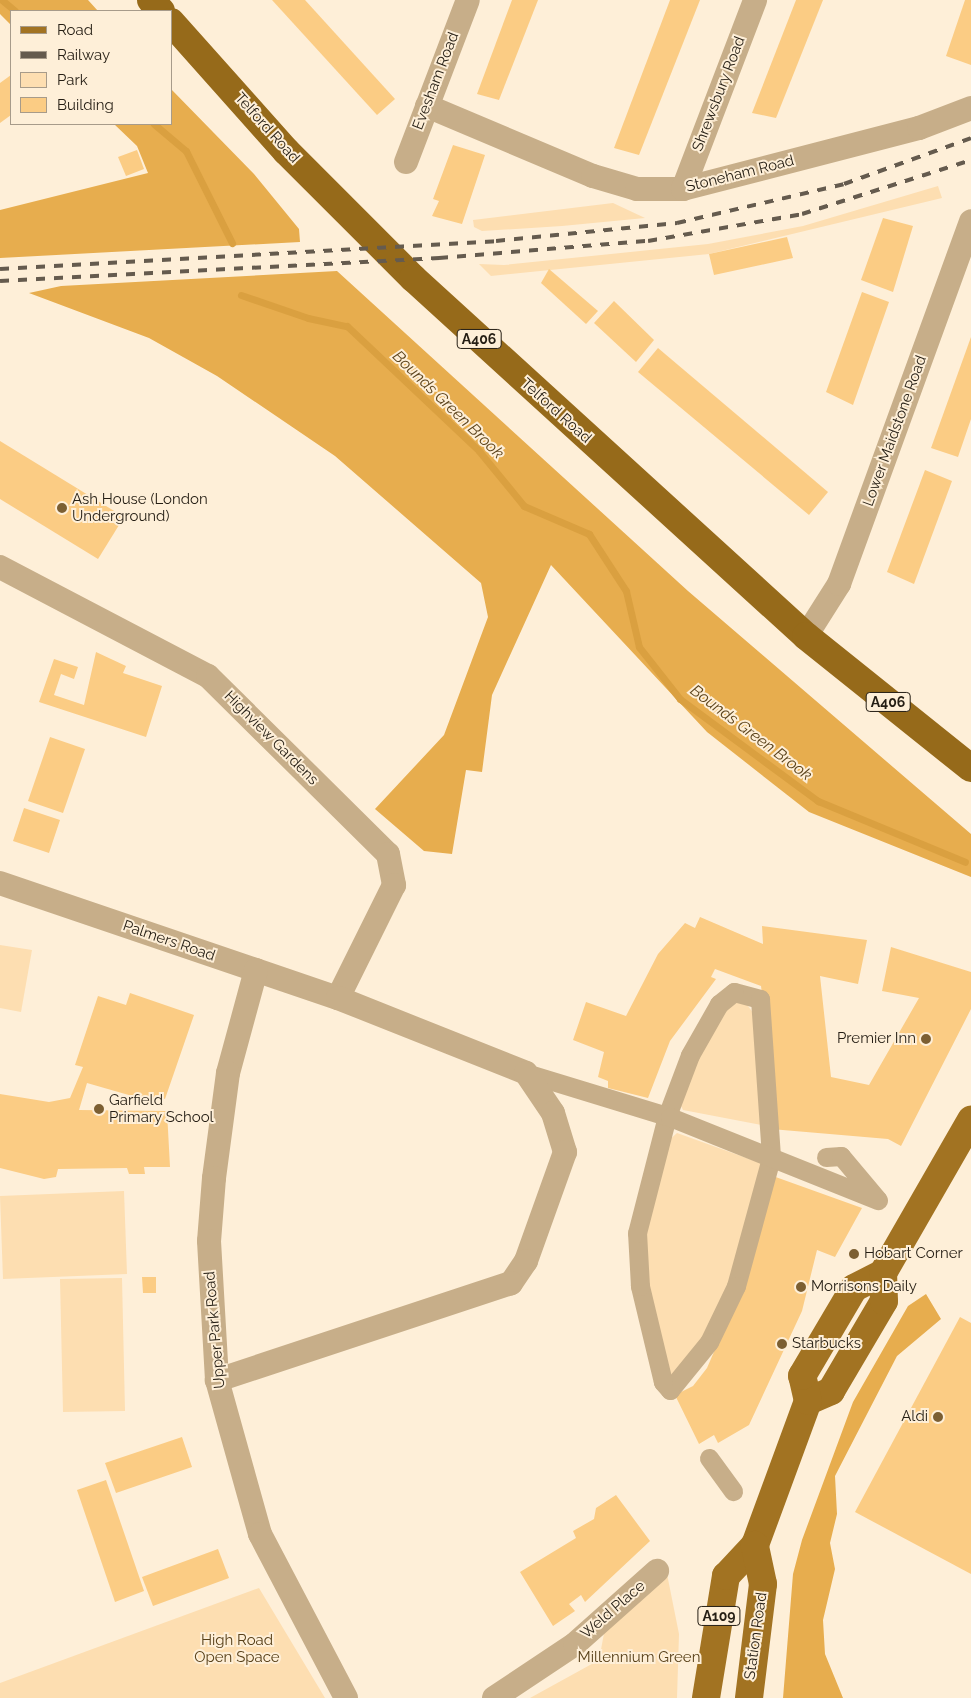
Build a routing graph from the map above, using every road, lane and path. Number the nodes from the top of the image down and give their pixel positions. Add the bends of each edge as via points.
1 (151, 0) edge
2 (468, 0) edge
3 (755, 0) edge
4 (161, 10) edge
5 (172, 23) edge
6 (427, 106) junction
7 (971, 108) edge
8 (406, 162) dead end
9 (683, 188) junction
10 (971, 221) edge
11 (0, 567) edge
12 (806, 636) junction
13 (971, 768) edge
14 (0, 882) edge
15 (256, 970) junction
16 (338, 998) junction
17 (526, 1073) junction
18 (668, 1116) junction
19 (971, 1120) edge
20 (826, 1157) dead end
21 (771, 1158) junction
22 (802, 1158) dead end
23 (217, 1380) junction
24 (709, 1458) dead end
25 (733, 1491) dead end
26 (755, 1546) junction
27 (657, 1572) dead end
28 (346, 1698) edge
29 (494, 1698) edge
30 (706, 1698) edge
31 (748, 1698) edge

1 - 4 highway
2 - 6 street, Evesham Road
3 - 9 street, Shrewsbury Road
5 - 12 highway, Telford Road / A406 via 286,151 413,278
6 - 8 street, Evesham Road
6 - 9 street, Stoneham Road via 593,176 637,189
7 - 9 street, Stoneham Road via 901,133
10 - 12 street, Lower Maidstone Road via 839,584
11 - 16 street, Highview Gardens via 208,676 388,854 394,885
12 - 13 highway, Telford Road / A406
14 - 15 street, Palmers Road
15 - 16 street, Palmers Road
15 - 23 street, Upper Park Road via 228,1074 214,1178 209,1241
16 - 17 street, Palmers Road
17 - 18 street
17 - 23 street via 553,1113 565,1152 526,1261 512,1283
18 - 21 street
18 - 21 street via 690,1055 719,1004 734,992 760,999
18 - 21 street via 637,1233 640,1286 662,1382 670,1390 709,1342 736,1286
19 - 26 main road, A109 via 883,1272 854,1288 802,1376 808,1401
20 - 21 street via 841,1156 878,1200
21 - 22 street
23 - 28 street, Upper Park Road via 260,1534
24 - 25 street
26 - 30 main road, A109 via 726,1576
26 - 31 main road, Station Road / A109 via 763,1584
27 - 29 street, Weld Place via 575,1644

